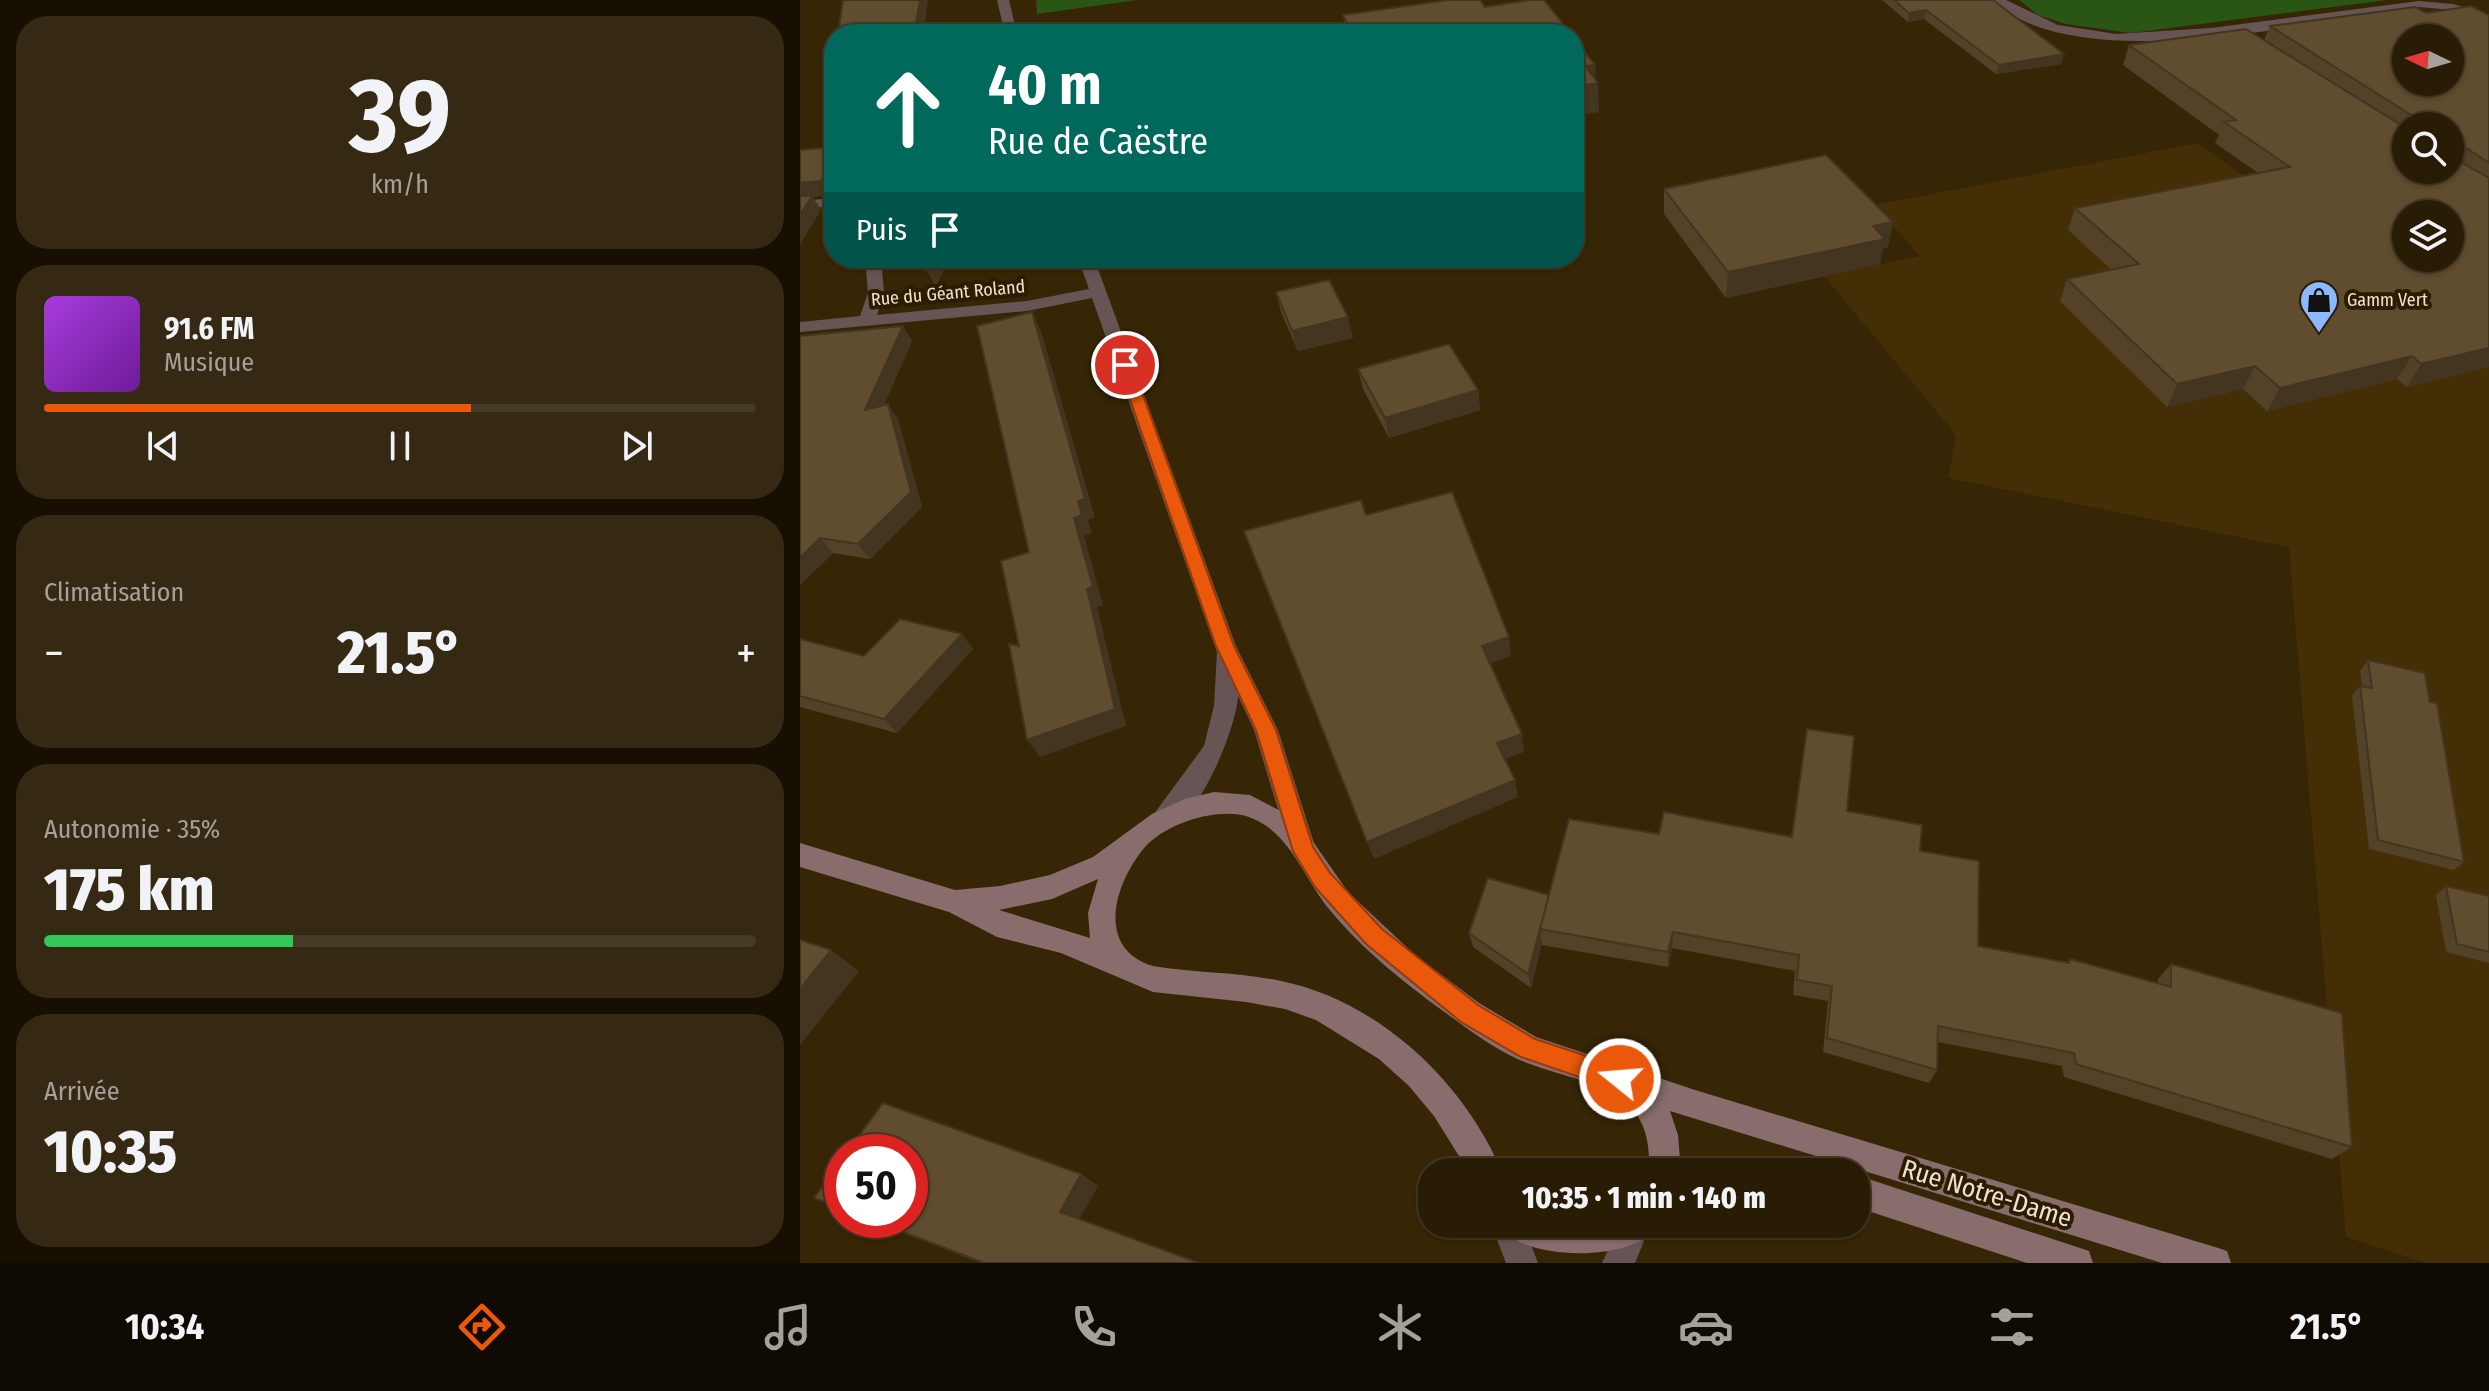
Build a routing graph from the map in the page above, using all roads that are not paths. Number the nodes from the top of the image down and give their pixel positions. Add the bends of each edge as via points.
1 (1003, 0) edge
2 (1998, 0) edge
3 (2489, 19) edge
4 (1009, 24) edge
5 (2223, 30) junction
6 (2246, 45) edge
7 (824, 203) edge
8 (800, 205) edge
9 (874, 268) edge
10 (1090, 268) edge
11 (1098, 292) junction
12 (867, 321) junction
13 (800, 327) edge
14 (1225, 646) junction
15 (1161, 822) junction
16 (1133, 845) junction
17 (1304, 851) junction
18 (800, 855) edge
19 (955, 902) junction
20 (1119, 963) junction
21 (1620, 1079) junction
22 (1479, 1158) edge
23 (1666, 1158) edge
24 (1870, 1196) edge
25 (1512, 1238) edge
26 (1527, 1238) edge
27 (1630, 1243) edge
28 (1522, 1263) edge
29 (2077, 1263) edge
30 (2215, 1263) edge

1 - 4 street
2 - 5 street via 2032,21 2085,35 2144,39
3 - 5 street via 2425,4
5 - 6 street
7 - 8 street
9 - 12 street via 876,293
10 - 11 street
11 - 12 street, Rue du Géant Roland via 1035,305
11 - 14 street
12 - 13 street, Rue du Géant Roland
14 - 15 street via 1229,688 1222,733 1189,791
14 - 17 street via 1266,730
15 - 16 main road, Rue Notre-Dame
15 - 17 main road, Rue Notre-Dame via 1214,803 1250,806 1289,828
16 - 19 main road, Rue Notre-Dame via 1088,873 1052,887
16 - 20 main road, Rue Notre-Dame via 1115,871 1101,907 1105,948
17 - 21 main road, Rue Notre-Dame via 1356,919 1449,999 1529,1049
18 - 19 main road, Rue Notre-Dame
19 - 20 main road, Rue Notre-Dame via 1007,928 1062,940
20 - 22 main road, Rue Notre-Dame via 1136,974 1162,979 1265,990 1352,1023 1386,1045 1438,1094 1462,1124
21 - 23 main road, Rue Notre-Dame via 1645,1098 1661,1122
21 - 30 main road, Rue Notre-Dame
24 - 29 main road, Rue Notre-Dame
25 - 28 street
26 - 27 main road via 1535,1247 1563,1256 1602,1255

